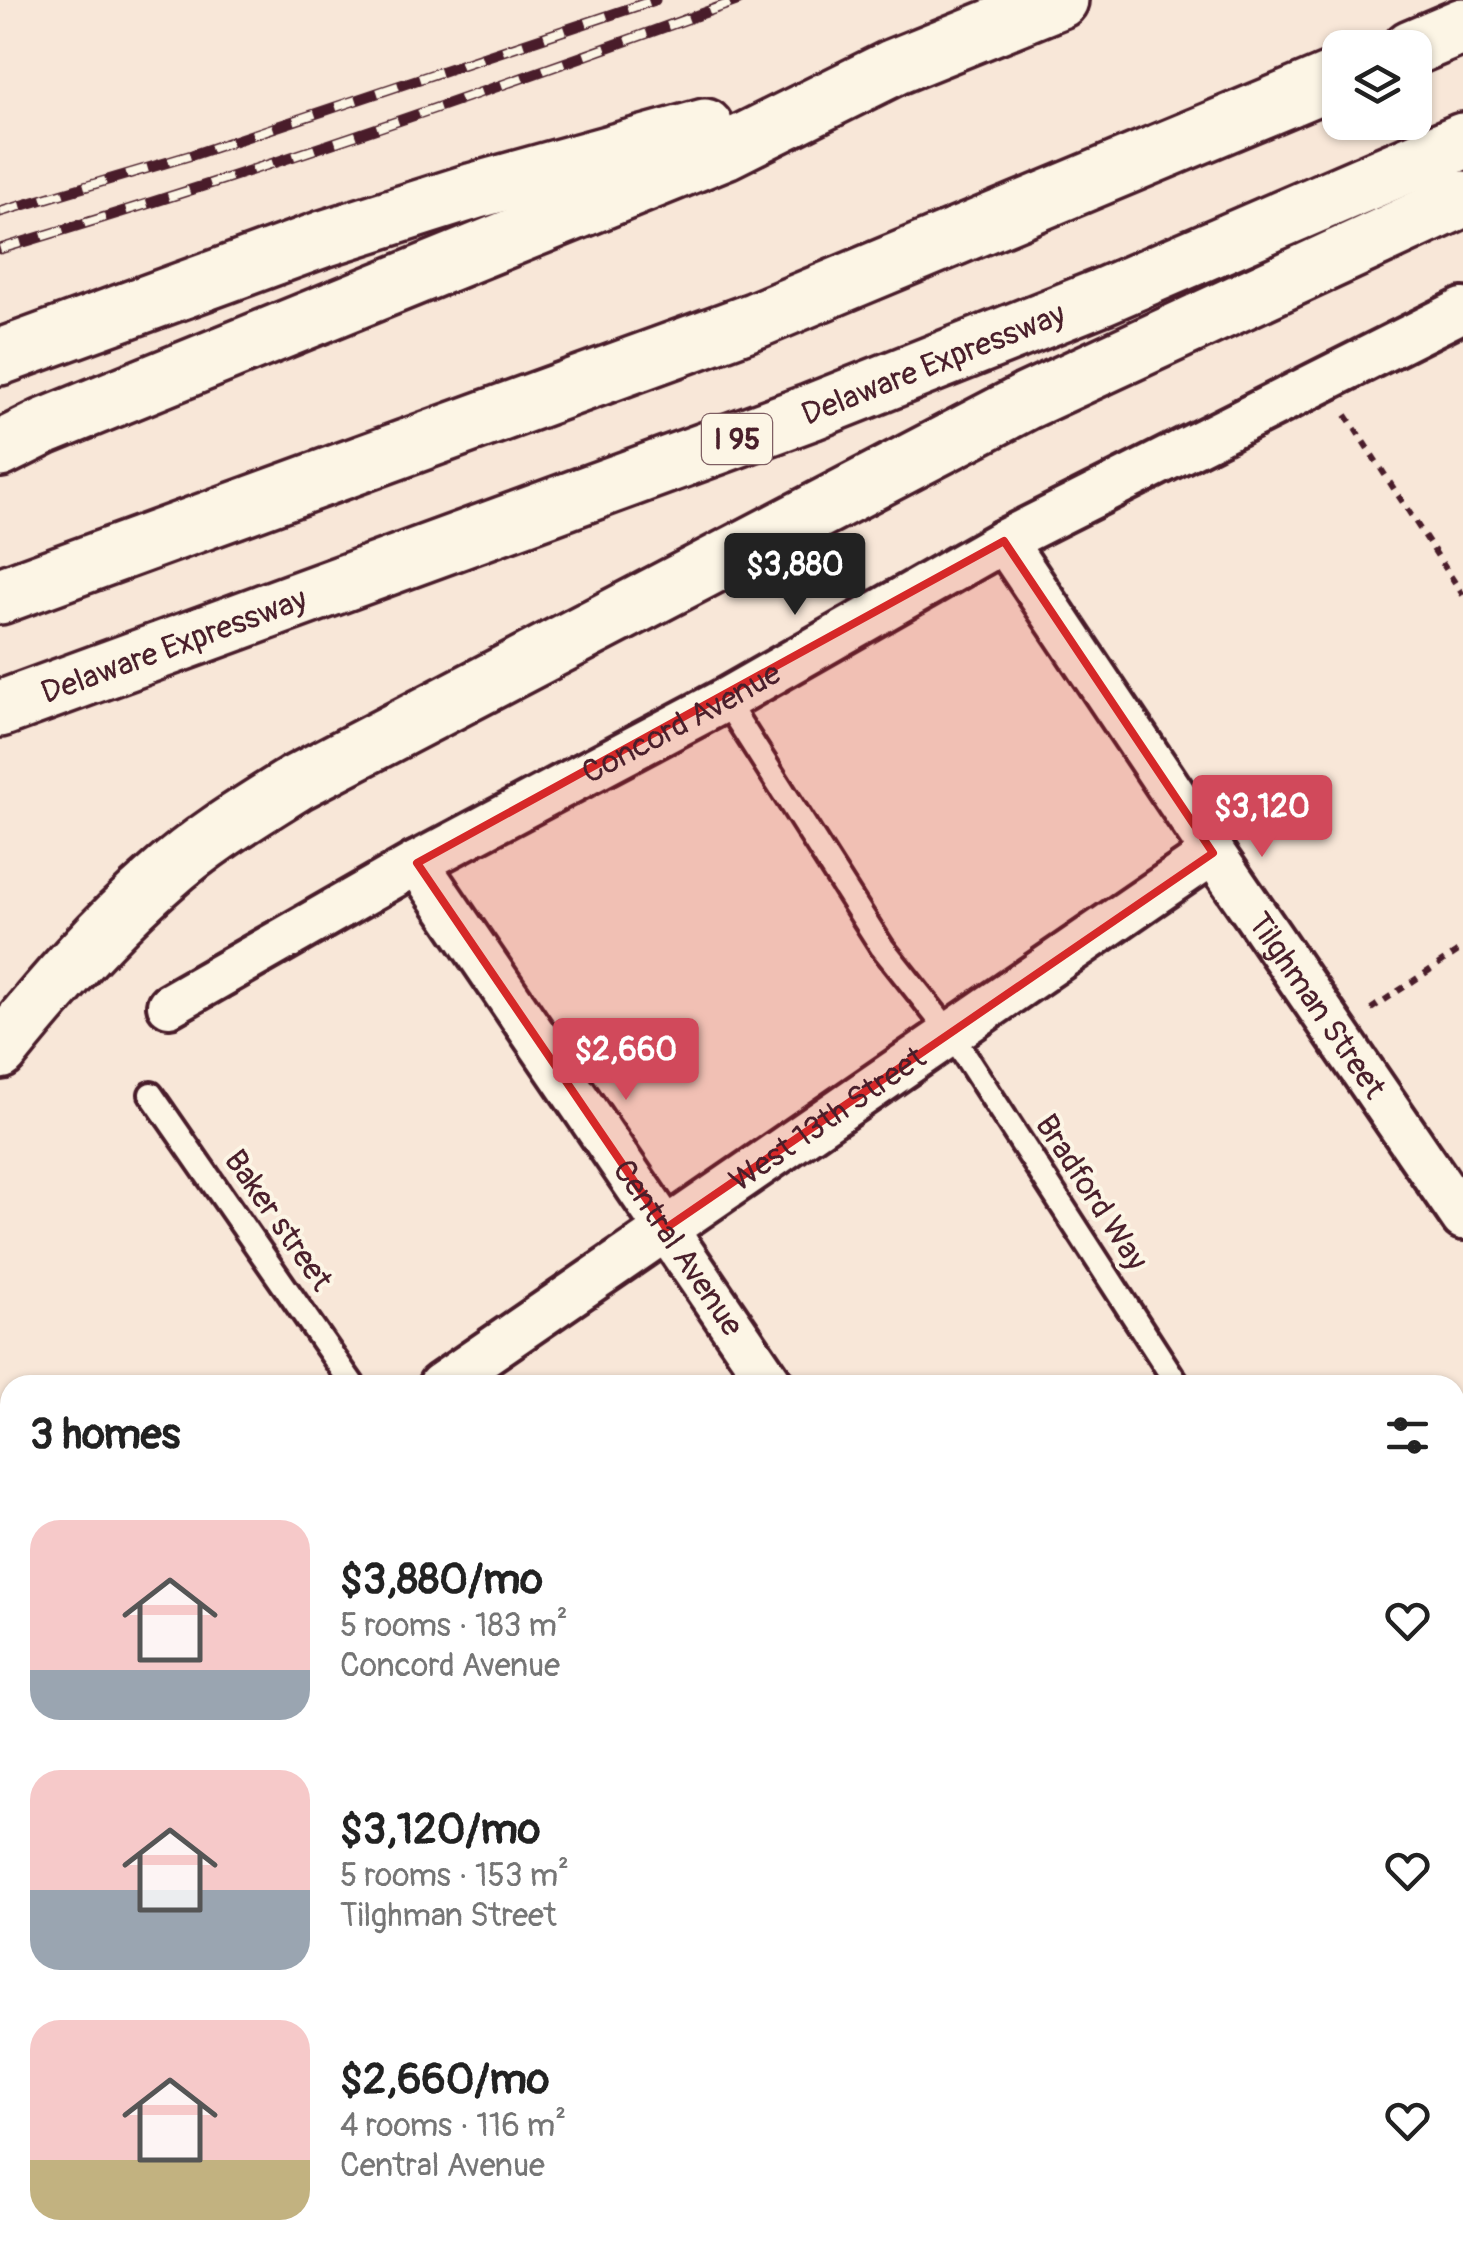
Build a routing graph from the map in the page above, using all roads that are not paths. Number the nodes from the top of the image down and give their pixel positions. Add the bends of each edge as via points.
1 (1060, 0) edge
2 (1463, 26) edge
3 (1432, 39) edge
4 (894, 67) junction
5 (1322, 84) edge
6 (1463, 141) edge
7 (1463, 199) edge
8 (1463, 310) edge
9 (0, 357) edge
10 (0, 449) edge
11 (1004, 541) junction
12 (0, 596) edge
13 (725, 700) junction
14 (0, 709) edge
15 (1213, 853) junction
16 (417, 863) junction
17 (169, 1005) dead end
18 (952, 1034) junction
19 (0, 1050) edge
20 (151, 1094) dead end
21 (1463, 1218) edge
22 (666, 1228) junction
23 (345, 1375) edge
24 (454, 1375) edge
25 (765, 1375) edge
26 (1172, 1375) edge

1 - 4 highway
2 - 3 highway
4 - 9 highway via 323,239
4 - 10 highway via 725,150
5 - 12 highway via 756,320
6 - 14 highway, Delaware Expressway / I 95 via 1101,297 811,412
7 - 19 highway via 1028,402 296,784 162,876
8 - 11 street, Concord Avenue
11 - 13 street, Concord Avenue
11 - 15 street, Tilghman Street
13 - 16 street, Concord Avenue
13 - 18 lane, Bradford Way via 882,947
15 - 18 street, West 13th Street
15 - 21 street, Tilghman Street
16 - 17 street, Concord Avenue
16 - 22 street, Central Avenue
18 - 22 street, West 13th Street
18 - 26 lane, Bradford Way
20 - 23 lane, Baker street
22 - 24 street, West 13th Street
22 - 25 street, Central Avenue

